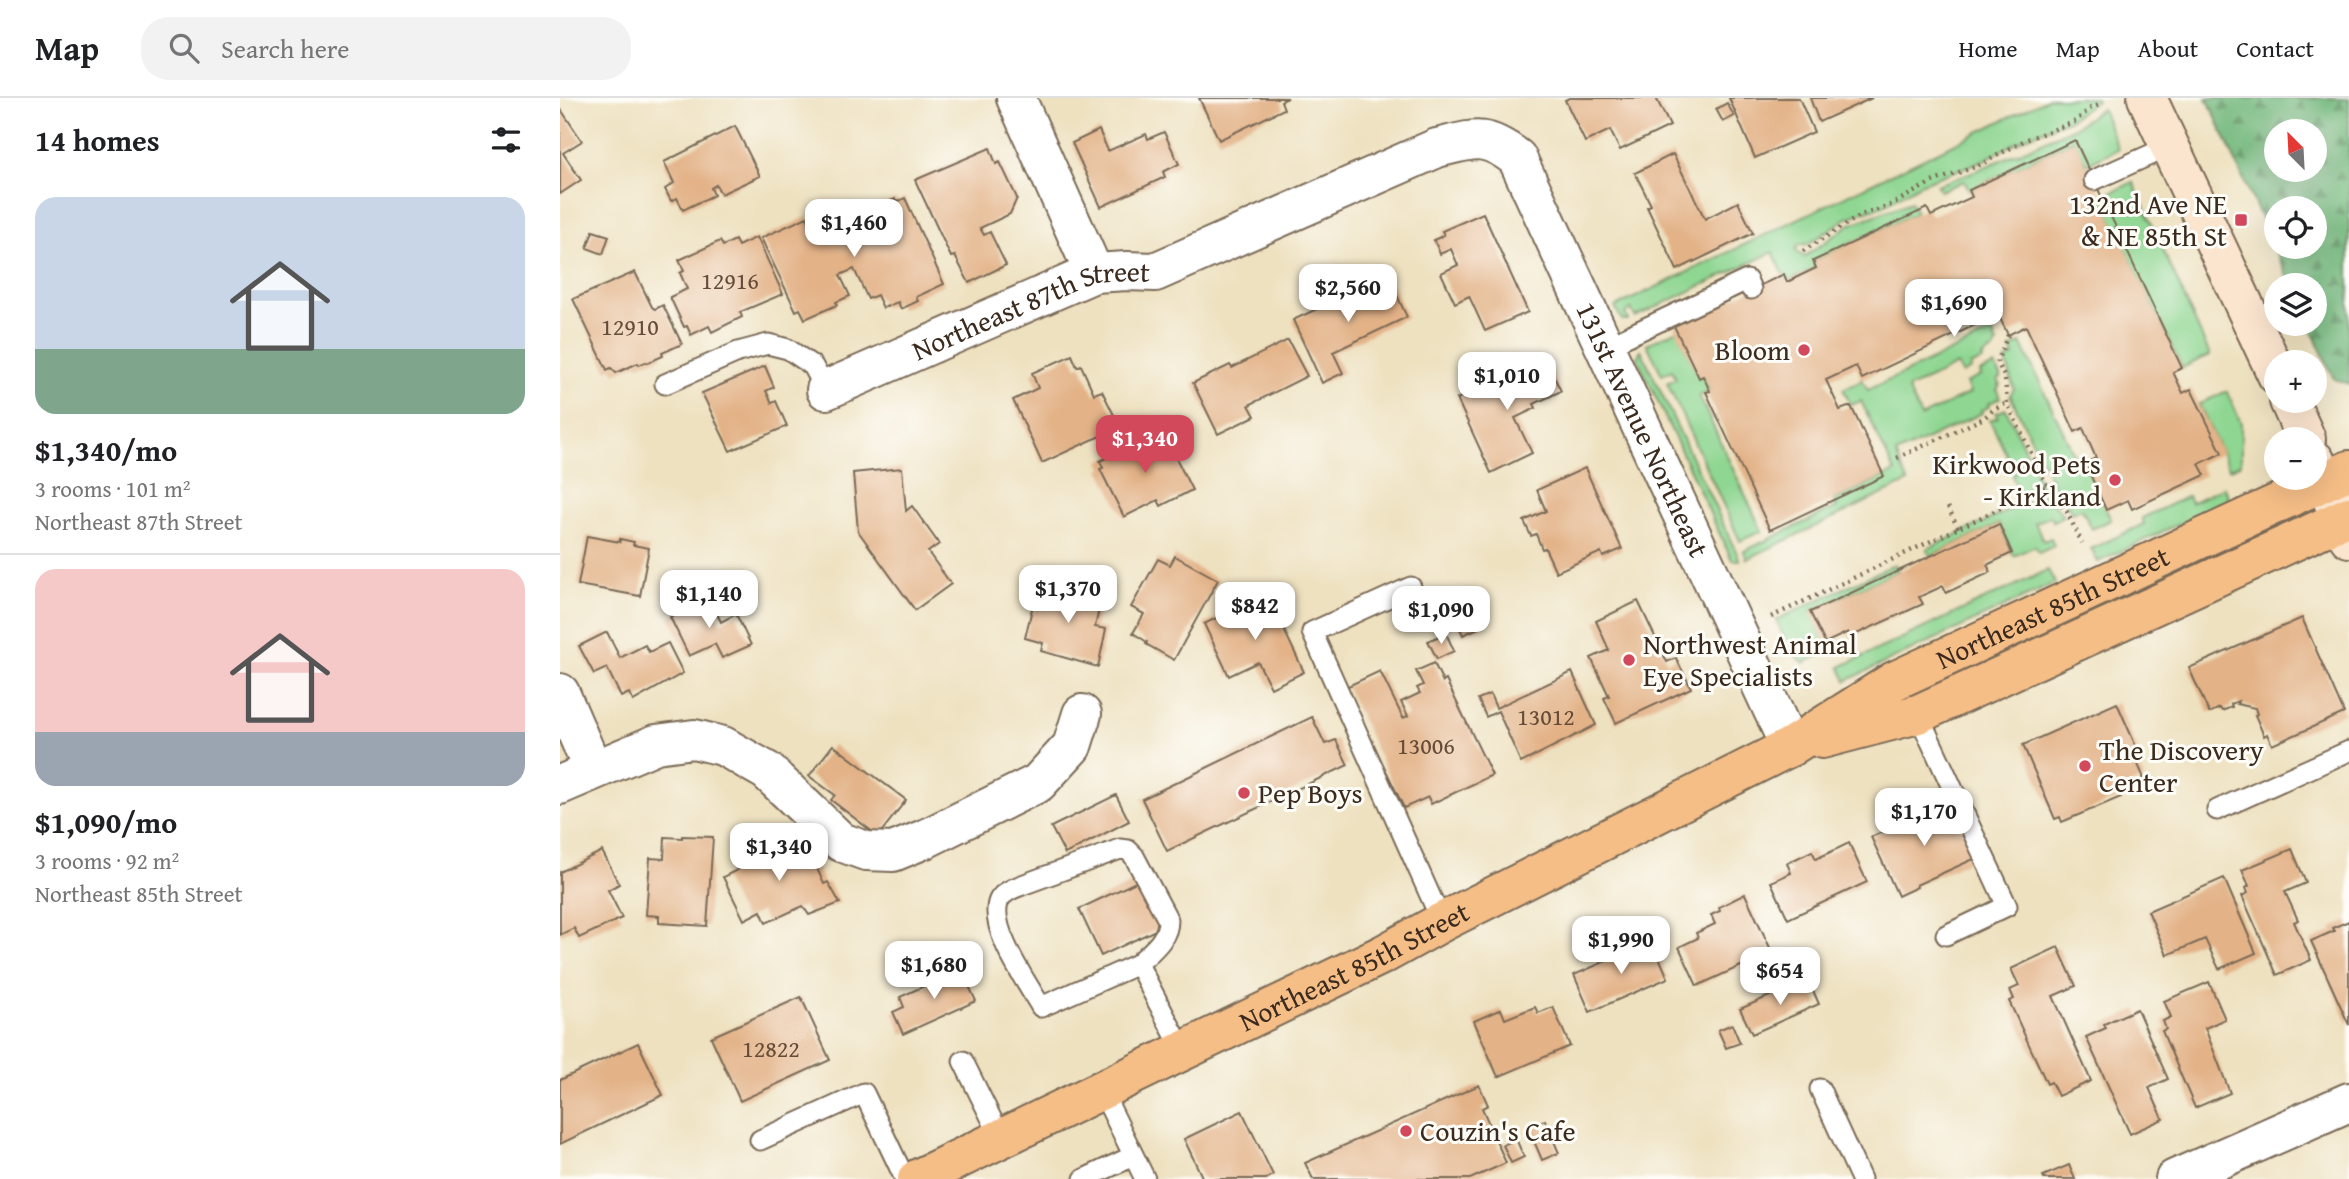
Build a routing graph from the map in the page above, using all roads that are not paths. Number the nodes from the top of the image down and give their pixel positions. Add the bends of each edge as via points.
1 (1016, 98) edge
2 (2147, 98) edge
3 (1472, 140) joint
4 (2170, 146) junction
5 (2094, 180) dead end
6 (1094, 273) junction
7 (1751, 289) dead end
8 (1605, 347) junction
9 (2265, 350) edge
10 (665, 384) dead end
11 (826, 390) joint
12 (2330, 471) edge
13 (2346, 524) edge
14 (1411, 587) dead end
15 (560, 694) edge
16 (1082, 714) dead end
17 (1918, 714) junction
18 (1790, 747) junction
19 (2349, 751) edge
20 (577, 778) edge
21 (2217, 810) dead end
22 (1442, 922) junction
23 (1945, 934) dead end
24 (1138, 964) junction
25 (1182, 1049) junction
26 (963, 1061) dead end
27 (1101, 1089) junction
28 (1820, 1089) dead end
29 (2349, 1102) edge
30 (1001, 1138) junction
31 (760, 1140) dead end
32 (1133, 1156) junction
33 (905, 1179) edge
34 (917, 1179) edge
35 (1084, 1179) edge
36 (1145, 1179) edge
37 (1861, 1179) edge
38 (2175, 1179) edge

1 - 6 street
2 - 4 street
3 - 6 street, Northeast 87th Street via 1437,148 1155,272
3 - 8 street, 131st Avenue Northeast via 1496,142 1517,158
4 - 5 lane
4 - 9 street
6 - 11 street, Northeast 87th Street
7 - 8 lane via 1747,280
8 - 18 street, 131st Avenue Northeast
10 - 11 lane via 768,344 788,349 813,366
12 - 13 street
12 - 18 main road, Northeast 85th Street via 1894,681
13 - 17 main road, Northeast 85th Street
14 - 22 lane via 1312,632
15 - 20 street
16 - 20 street via 1072,746 1038,783 893,852 866,851 841,842 767,771 723,746 694,739 656,744
17 - 18 main road, Northeast 85th Street
17 - 23 lane via 2007,906
18 - 22 main road, Northeast 85th Street
19 - 21 lane
22 - 25 main road, Northeast 85th Street
24 - 24 lane via 1041,1007 1007,947 996,917 1000,900 1022,885 1128,850 1168,920 1164,937
24 - 25 lane
25 - 27 main road, Northeast 85th Street
26 - 30 lane
27 - 30 main road, Northeast 85th Street
27 - 32 lane
28 - 37 lane
29 - 38 street
30 - 34 main road, Northeast 85th Street
31 - 33 lane via 864,1093
32 - 35 lane
32 - 36 lane

